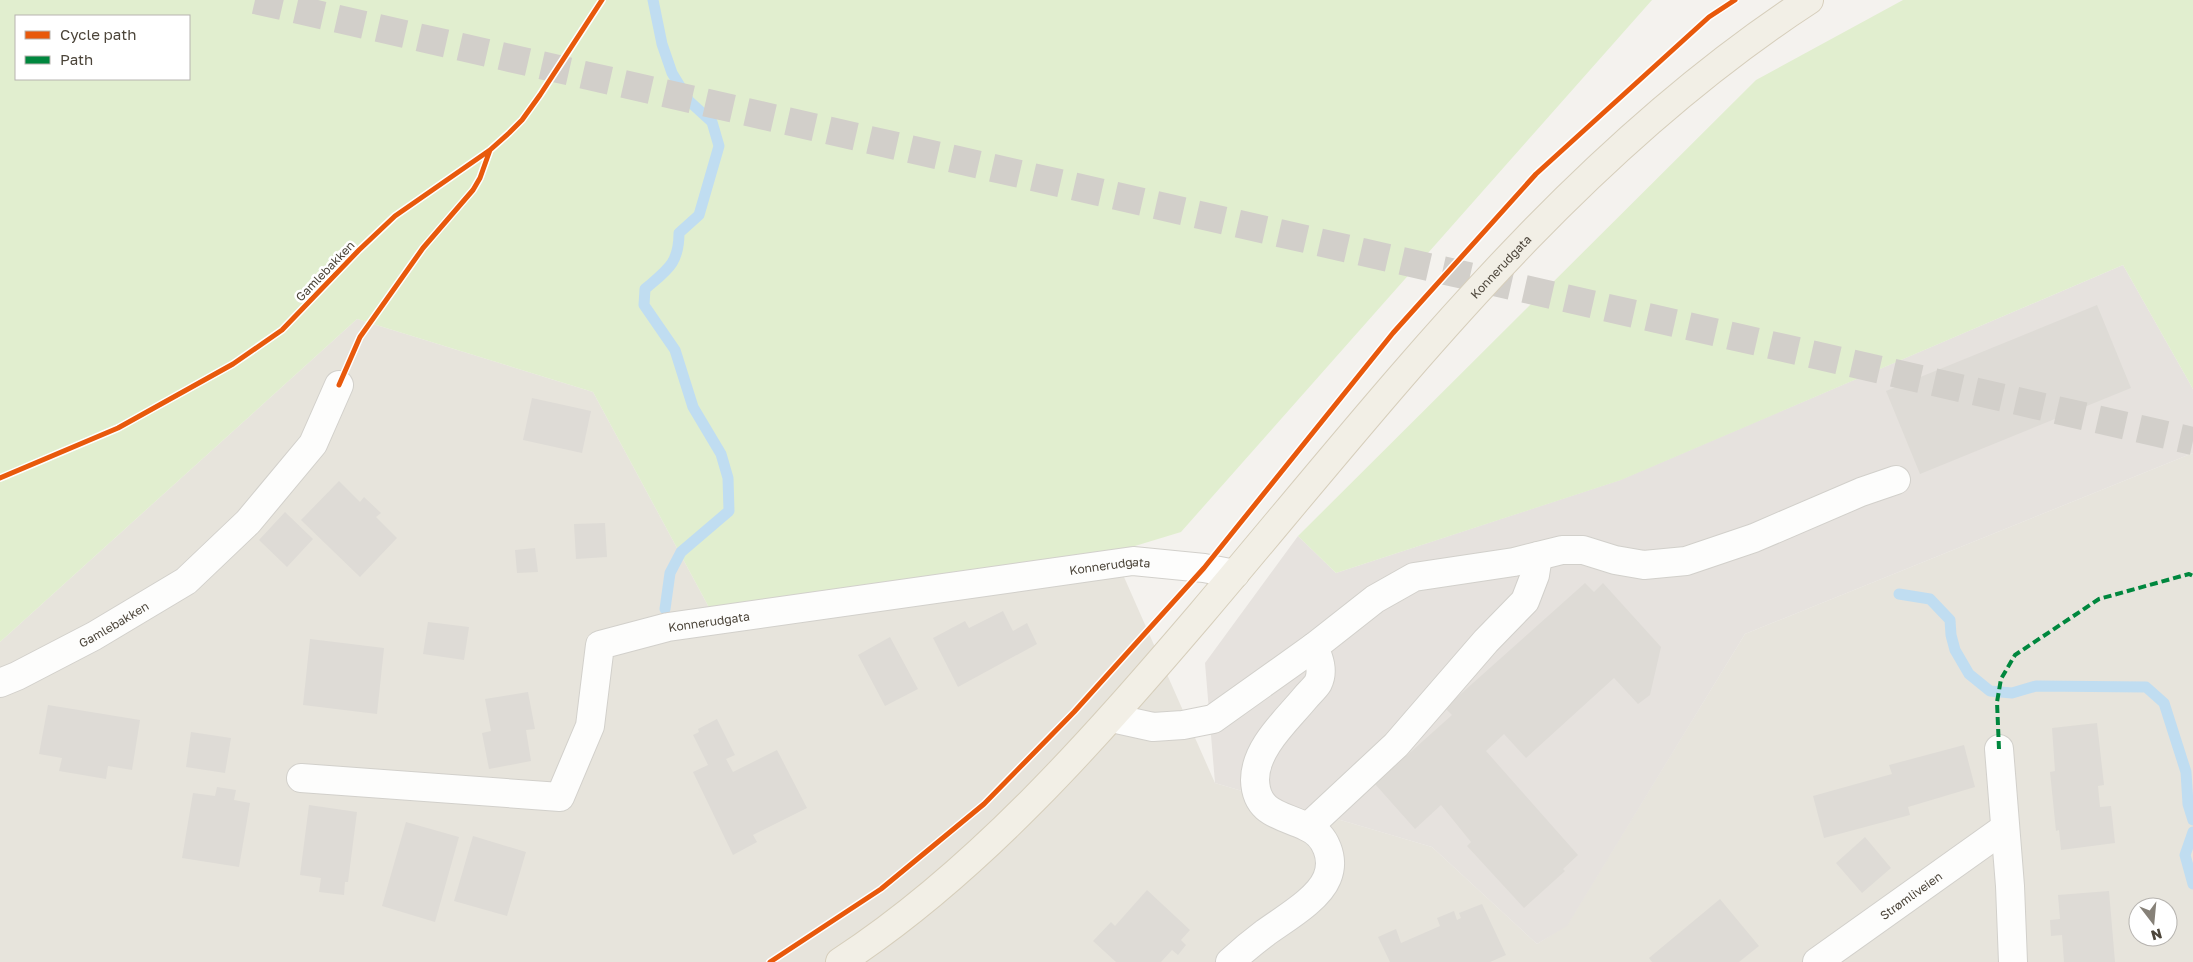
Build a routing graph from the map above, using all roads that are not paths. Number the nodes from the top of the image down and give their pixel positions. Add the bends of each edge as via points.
1 (1809, 0) edge
2 (339, 385) dead end
3 (1896, 480) dead end
4 (1538, 556) junction
5 (1234, 574) junction
6 (1314, 647) junction
7 (0, 683) edge
8 (1112, 718) junction
9 (1999, 749) dead end
10 (301, 778) dead end
11 (1308, 827) junction
12 (2005, 828) junction
13 (840, 962) edge
14 (1230, 962) edge
15 (1817, 962) edge
16 (2013, 962) edge

1 - 5 main road, Konnerudgata via 1684,90 1554,212 1468,300
2 - 7 street, Gamlebakken via 313,444 248,522 186,581 94,636
3 - 4 street via 1754,538 1686,561 1644,564 1615,560 1583,550 1562,550
4 - 6 street via 1414,577 1375,599
4 - 11 street via 1525,601 1486,641 1396,746
5 - 8 main road, Konnerudgata
5 - 10 street, Konnerudgata via 1133,561 668,627 600,645 590,726 560,797
6 - 8 street via 1213,719 1153,727
6 - 11 street via 1321,662 1318,683 1264,748 1255,781 1259,799 1272,813
8 - 13 main road, Konnerudgata via 960,868 908,913
9 - 12 street
11 - 14 street via 1327,846 1330,862 1327,879 1309,902
12 - 15 street, Strømliveien
12 - 16 street

